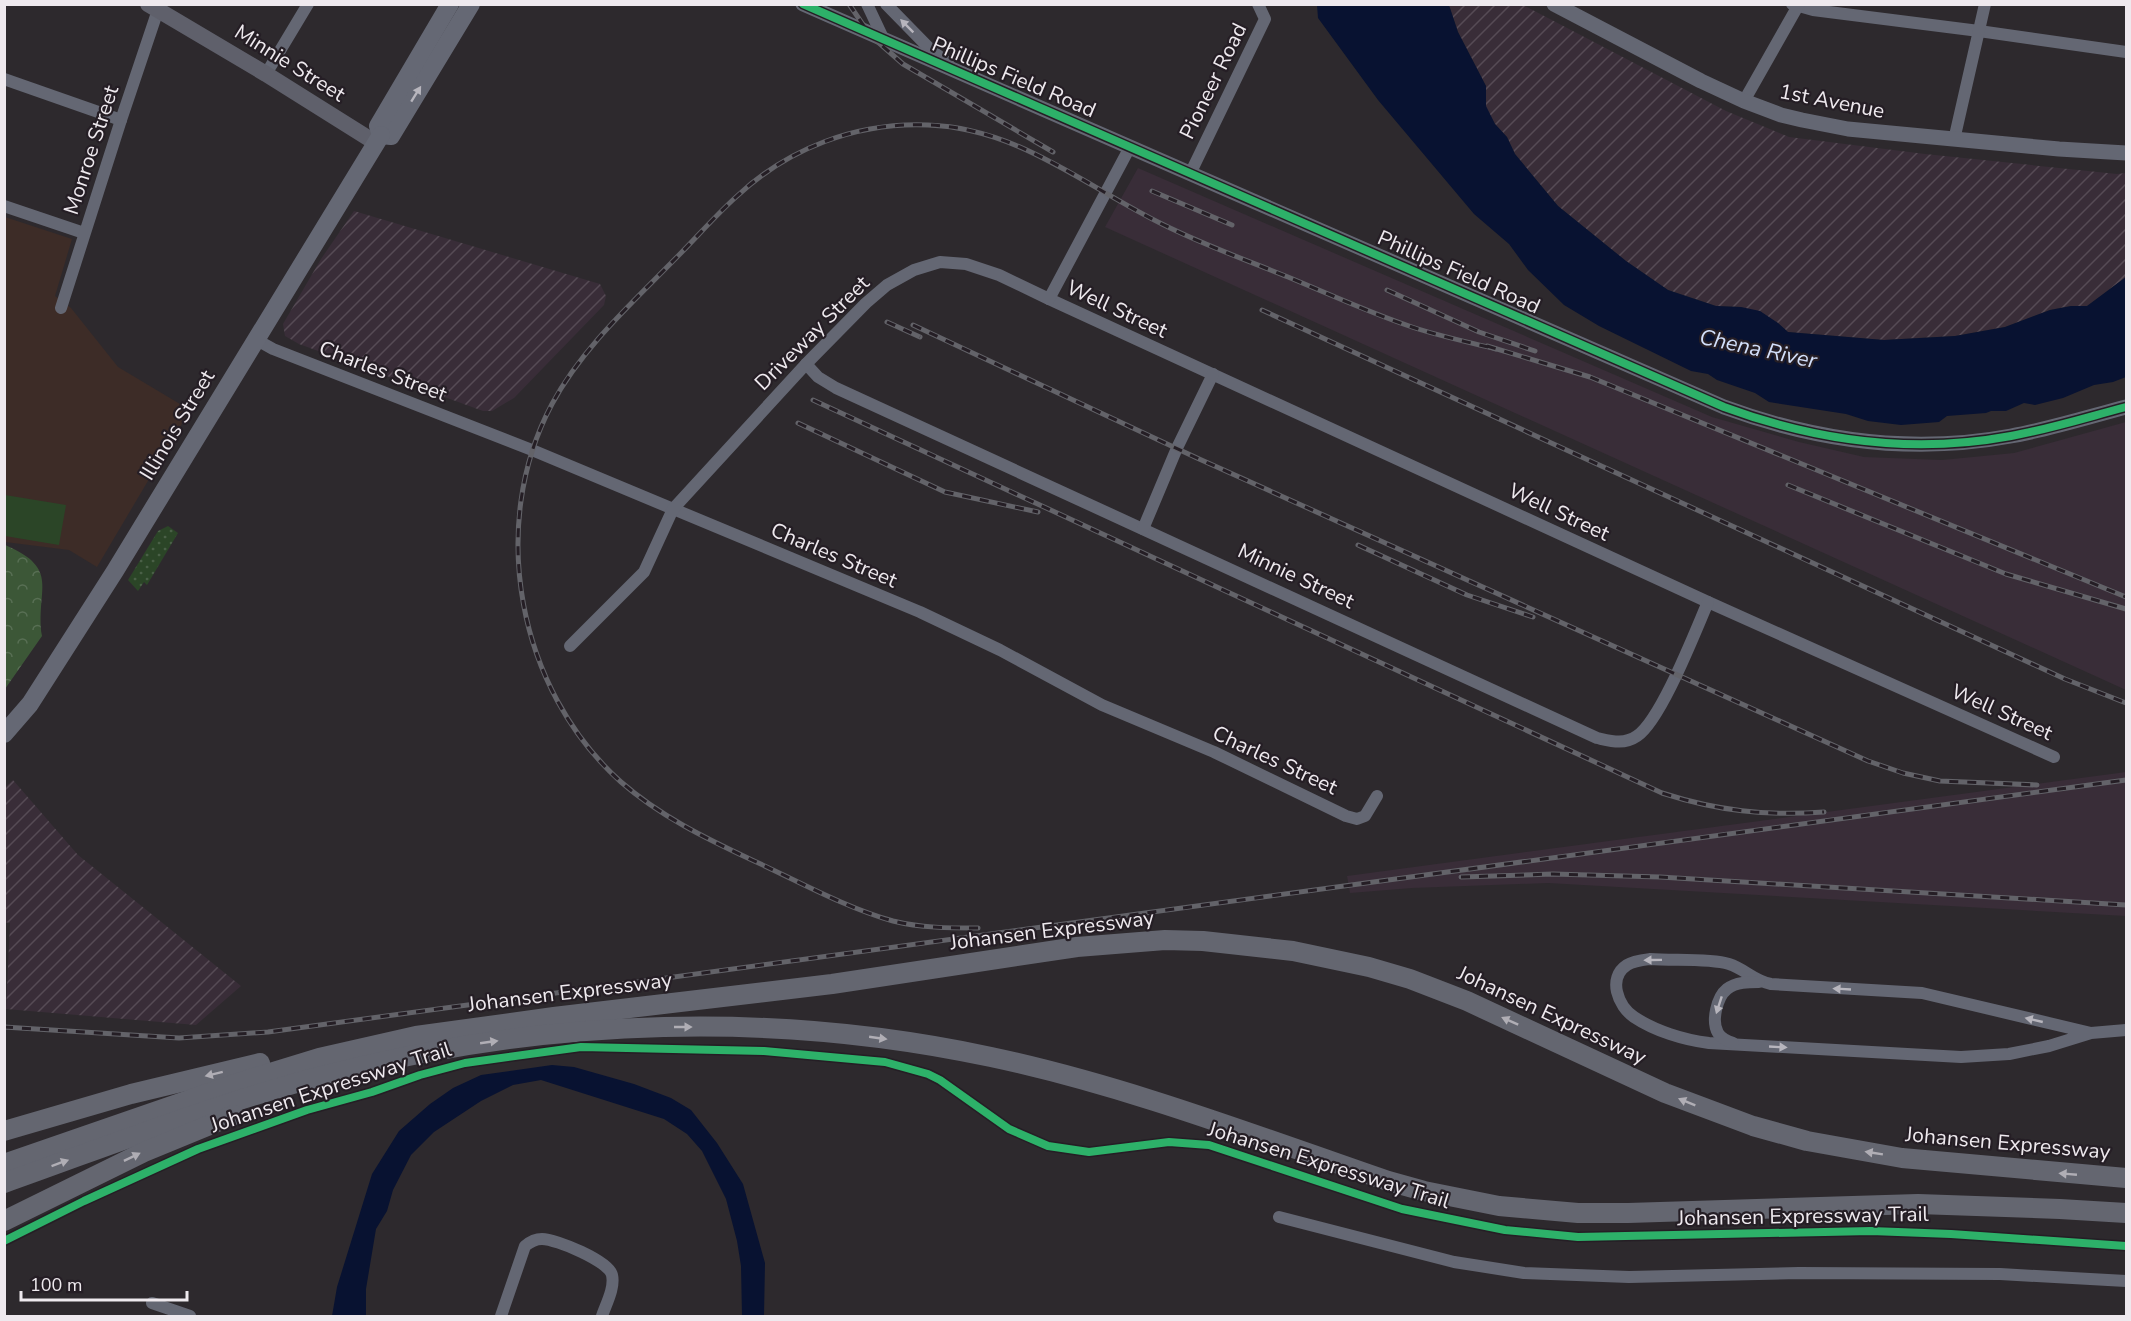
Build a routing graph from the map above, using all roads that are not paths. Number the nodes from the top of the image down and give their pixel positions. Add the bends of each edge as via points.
1 (308, 4) edge
2 (450, 4) edge
3 (471, 4) edge
4 (803, 4) edge
5 (867, 4) edge
6 (886, 4) edge
7 (1258, 4) edge
8 (1554, 4) edge
9 (1985, 4) edge
10 (1797, 5) edge
11 (156, 6) edge
12 (1979, 31) junction
13 (884, 40) junction
14 (2127, 52) edge
15 (961, 73) junction
16 (266, 74) junction
17 (4, 79) edge
18 (1744, 100) junction
19 (121, 120) junction
20 (379, 139) junction
21 (1954, 140) junction
22 (1130, 147) junction
23 (2127, 153) edge
24 (1190, 174) junction
25 (4, 206) edge
26 (84, 232) junction
27 (1049, 299) junction
28 (61, 308) dead end
29 (255, 339) junction
30 (806, 364) junction
31 (1213, 374) junction
32 (2127, 407) edge
33 (673, 508) junction
34 (1143, 529) junction
35 (1708, 602) junction
36 (570, 646) dead end
37 (4, 734) edge
38 (2054, 757) dead end
39 (1377, 796) dead end
40 (1761, 982) junction
41 (2127, 1030) edge
42 (2091, 1033) junction
43 (416, 1036) junction
44 (1738, 1045) junction
45 (318, 1077) junction
46 (4, 1131) edge
47 (4, 1164) edge
48 (2127, 1178) edge
49 (4, 1183) edge
50 (2127, 1213) edge
51 (1279, 1217) dead end
52 (4, 1221) edge
53 (2127, 1281) edge
54 (152, 1303) dead end
55 (176, 1314) edge
56 (190, 1317) edge
57 (501, 1317) edge
58 (602, 1317) edge

1 - 16 street
2 - 20 main road, Illinois Street via 378,126
20 -> 3 main road, Illinois Street via 391,136
4 - 13 street, Phillips Field Road
5 - 13 street
15 -> 6 street via 931,50
7 - 24 street, Pioneer Road via 1265,19
8 - 18 street, 1st Avenue
9 - 12 street
10 - 12 street
10 - 18 street
11 - 16 main road, Minnie Street
11 - 19 street, Monroe Street
12 - 14 street
12 - 21 street
13 - 15 street, Phillips Field Road
15 - 22 street, Phillips Field Road
16 - 20 main road, Minnie Street
17 - 19 street
18 - 21 street, 1st Avenue via 1781,115 1848,129
19 - 26 street, Monroe Street
20 - 29 main road, Illinois Street
21 - 23 street, 1st Avenue
22 - 24 street, Phillips Field Road
22 - 27 street
24 - 32 street, Phillips Field Road via 1724,407 1798,430 1891,444 1964,443 2024,434
25 - 26 street
26 - 28 street, Monroe Street
27 - 30 street, Driveway Street via 999,275 966,264 940,262 914,270 887,285
27 - 31 street, Well Street
29 - 33 street, Charles Street
29 - 37 main road, Illinois Street via 108,583 30,704
30 - 33 street, Driveway Street
30 - 34 street, Minnie Street via 836,388
31 - 34 street
31 - 35 street, Well Street
33 - 36 street, Driveway Street via 644,572
33 - 39 street, Charles Street via 920,612 1102,705 1214,752 1346,816 1365,816
34 - 35 street, Minnie Street via 1572,728 1619,743 1637,736 1653,719
35 - 38 street, Well Street
42 -> 40 street via 1931,995
40 -> 44 street via 1734,985 1719,1002 1717,1032
40 -> 44 street via 1721,963 1650,960 1628,965 1617,978 1619,999 1632,1016 1680,1037
41 - 42 street
44 -> 42 street via 1961,1057 2029,1051
43 -> 46 highway via 293,1055 131,1094
43 - 47 highway, Johansen Expressway via 319,1058 248,1080
48 -> 43 highway, Johansen Expressway via 1902,1158 1808,1141 1674,1097 1467,1001 1410,980 1293,951 1212,942 1165,940 1087,946 832,984
49 -> 45 highway, Johansen Expressway via 239,1100
45 -> 50 highway, Johansen Expressway via 425,1052 560,1032 674,1027 815,1031 948,1049 1069,1075 1388,1181 1498,1206 1628,1213 1918,1204
52 -> 45 highway via 144,1152
51 - 53 street via 1454,1262 1524,1273 1629,1277 2000,1274
54 - 55 street
55 - 56 street
57 - 58 street via 525,1246 532,1240 544,1239 596,1258 610,1270 612,1286

